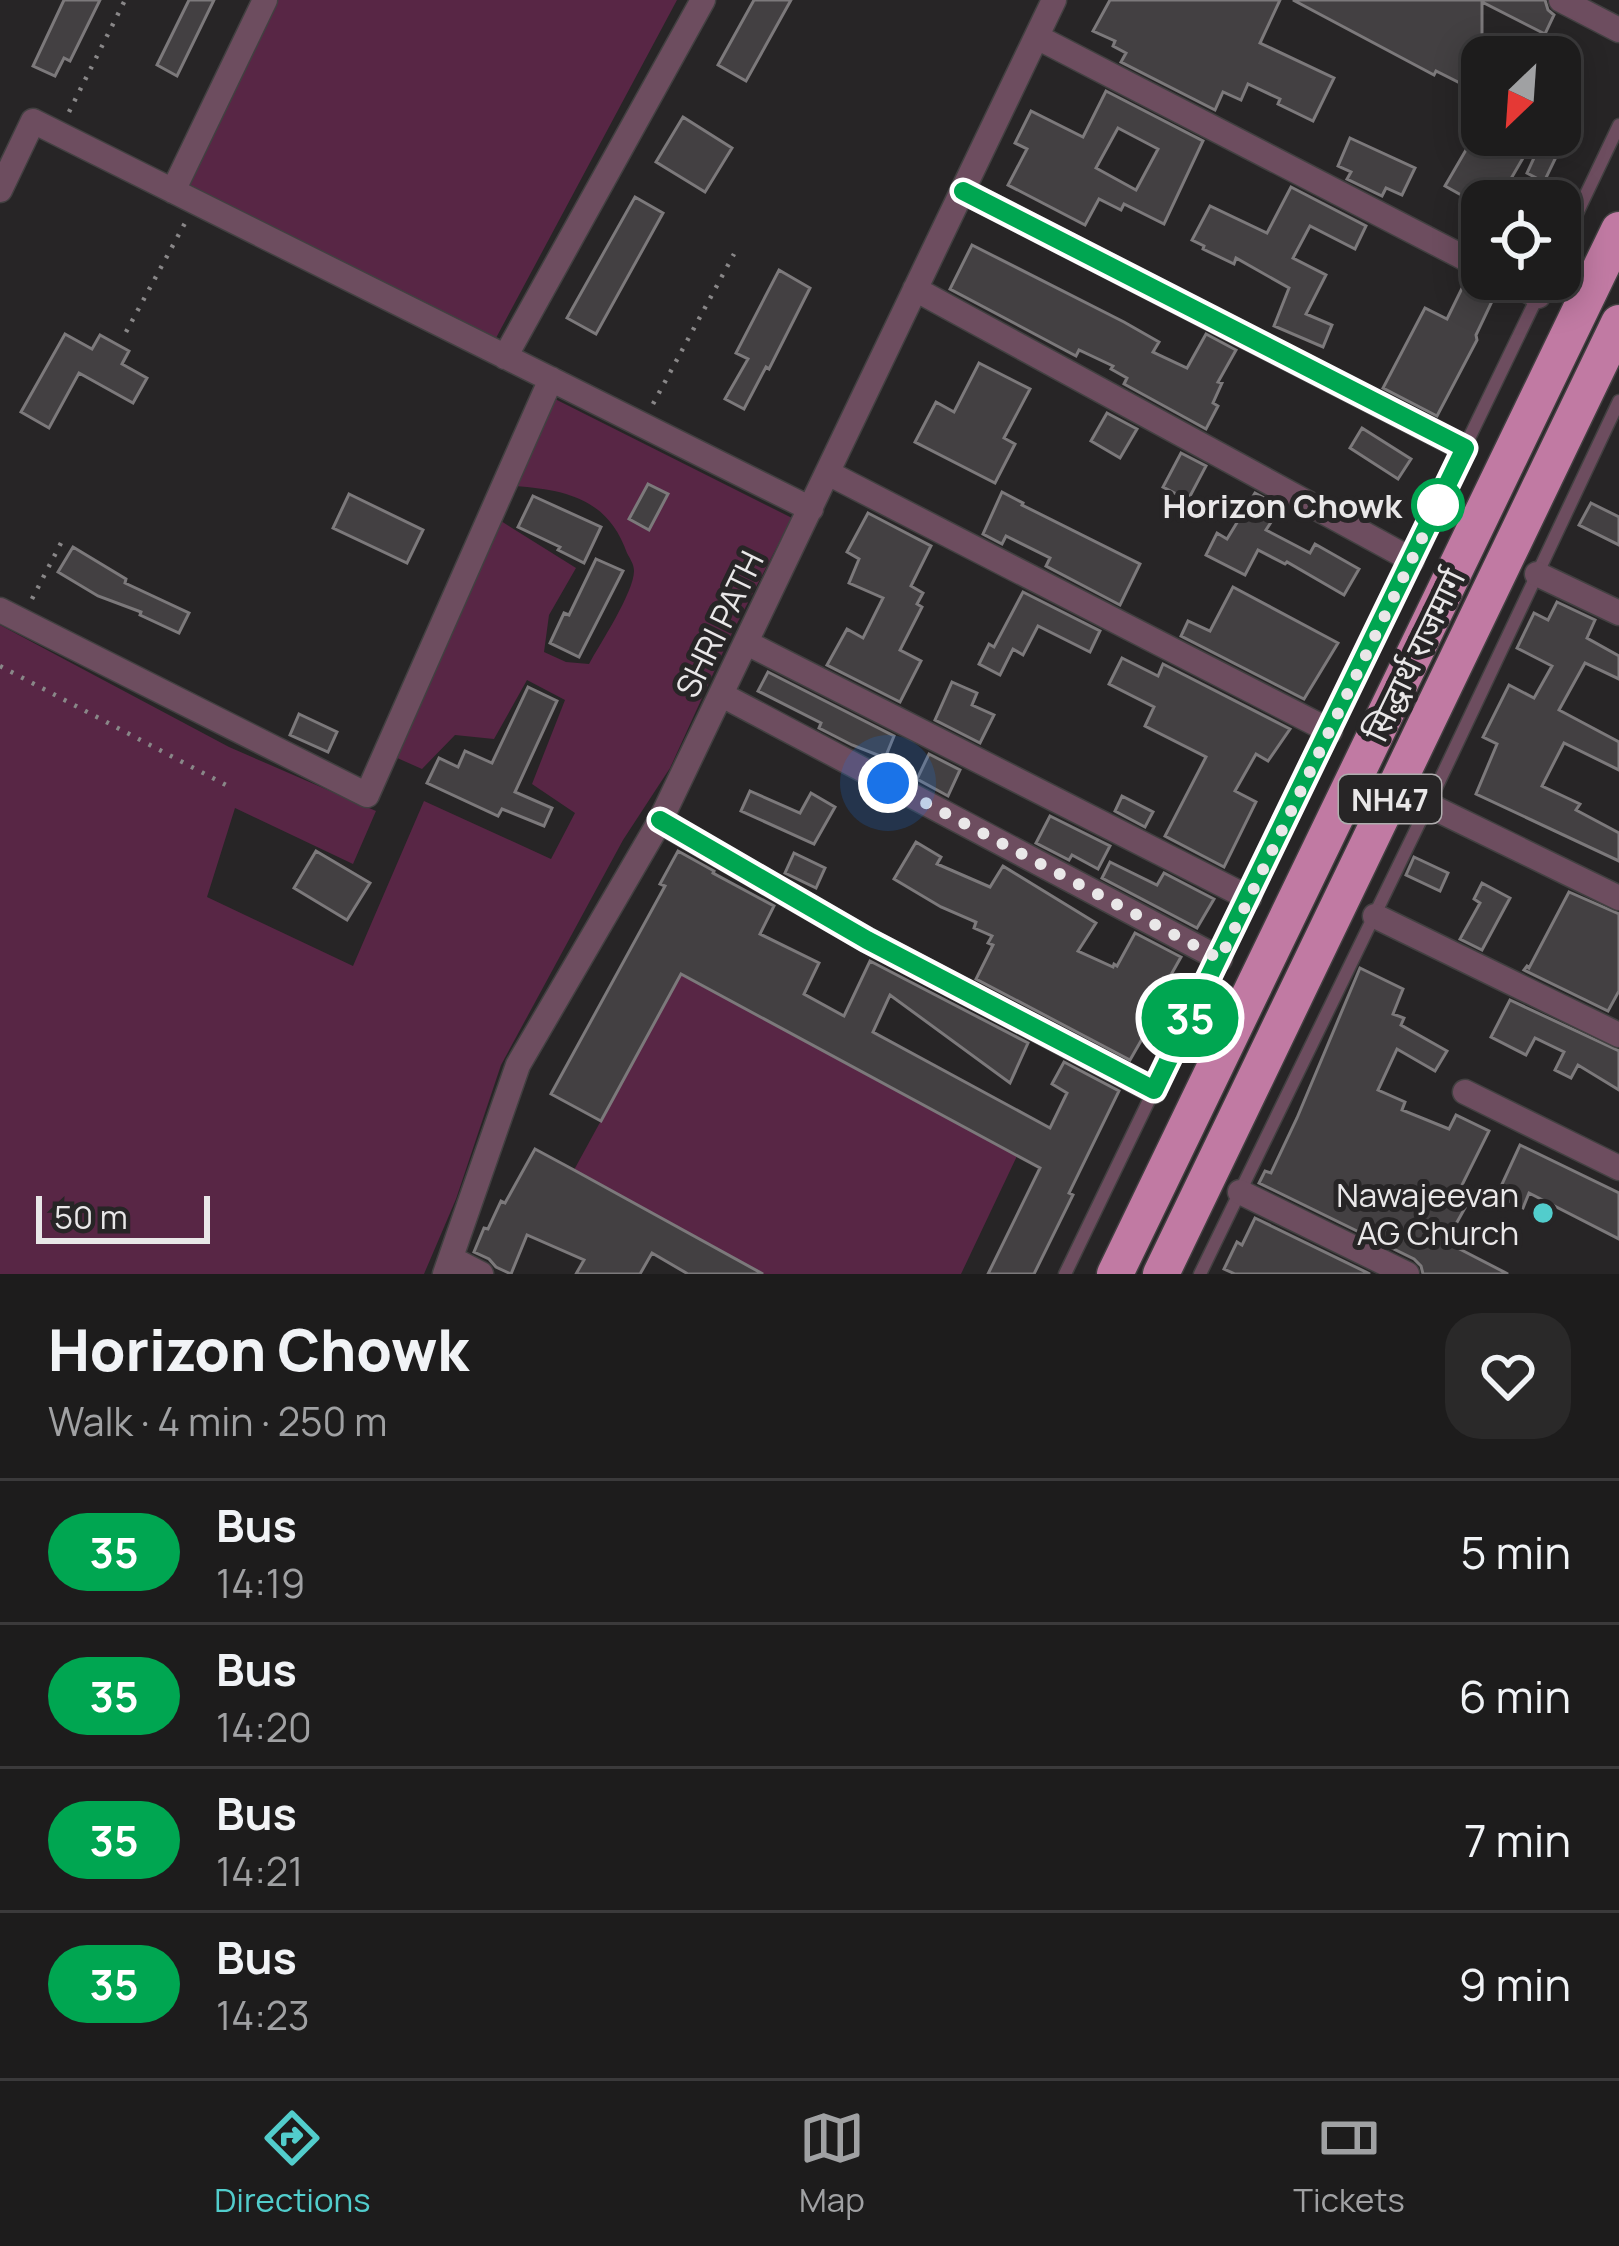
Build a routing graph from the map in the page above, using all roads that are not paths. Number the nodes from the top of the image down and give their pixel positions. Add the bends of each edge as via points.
1 (265, 0) edge
2 (703, 0) edge
3 (1054, 0) edge
4 (1561, 0) edge
5 (1619, 30) edge
6 (1037, 37) junction
7 (1619, 125) edge
8 (0, 190) edge
9 (173, 190) junction
10 (963, 191) junction
11 (1581, 205) edge
12 (1619, 230) edge
13 (1461, 256) edge
14 (915, 289) junction
15 (1536, 300) edge
16 (1619, 323) edge
17 (506, 357) junction
18 (551, 379) junction
19 (1619, 401) edge
20 (1465, 448) junction
21 (828, 473) junction
22 (811, 509) junction
23 (1412, 560) junction
24 (1537, 574) junction
25 (1619, 613) edge
26 (10, 615) edge
27 (747, 643) junction
28 (722, 695) junction
29 (1330, 731) junction
30 (1428, 805) junction
31 (660, 820) junction
32 (1249, 898) junction
33 (1619, 898) edge
34 (1375, 916) junction
35 (1220, 959) junction
36 (1619, 1035) edge
37 (1154, 1090) junction
38 (1465, 1092) dead end
39 (1619, 1168) edge
40 (1240, 1192) junction
41 (448, 1267) edge
42 (481, 1274) edge
43 (1065, 1274) edge
44 (1114, 1274) edge
45 (1161, 1274) edge
46 (1200, 1274) edge
47 (1407, 1274) edge

1 - 9 street
2 - 17 street
3 - 6 street, SHRI PATH
4 - 5 street
6 - 10 street, SHRI PATH
6 - 13 street
7 - 11 lane
8 - 9 street via 34,121
9 - 17 street
10 - 14 street, SHRI PATH
10 - 20 street
12 - 44 highway, सिद्धार्थ राजमार्ग / NH47
14 - 21 street, SHRI PATH
14 - 23 street
15 - 20 lane
16 - 45 highway, सिद्धार्थ राजमार्ग / NH47
17 - 18 street
18 - 22 street
18 - 26 street via 367,795
19 - 24 lane
20 - 23 lane
21 - 22 street, SHRI PATH
21 - 29 street
22 - 27 street, SHRI PATH
23 - 29 lane
24 - 25 street
24 - 30 lane
27 - 28 street, SHRI PATH
27 - 32 street
28 - 31 street, SHRI PATH
28 - 35 street
29 - 32 lane
30 - 33 street
30 - 34 lane
31 - 37 street via 867,940
31 - 41 street, SHRI PATH via 518,1065
32 - 35 lane
34 - 36 street
34 - 40 lane
35 - 37 lane
37 - 43 lane
38 - 39 street
40 - 46 lane
40 - 47 street
41 - 42 street

